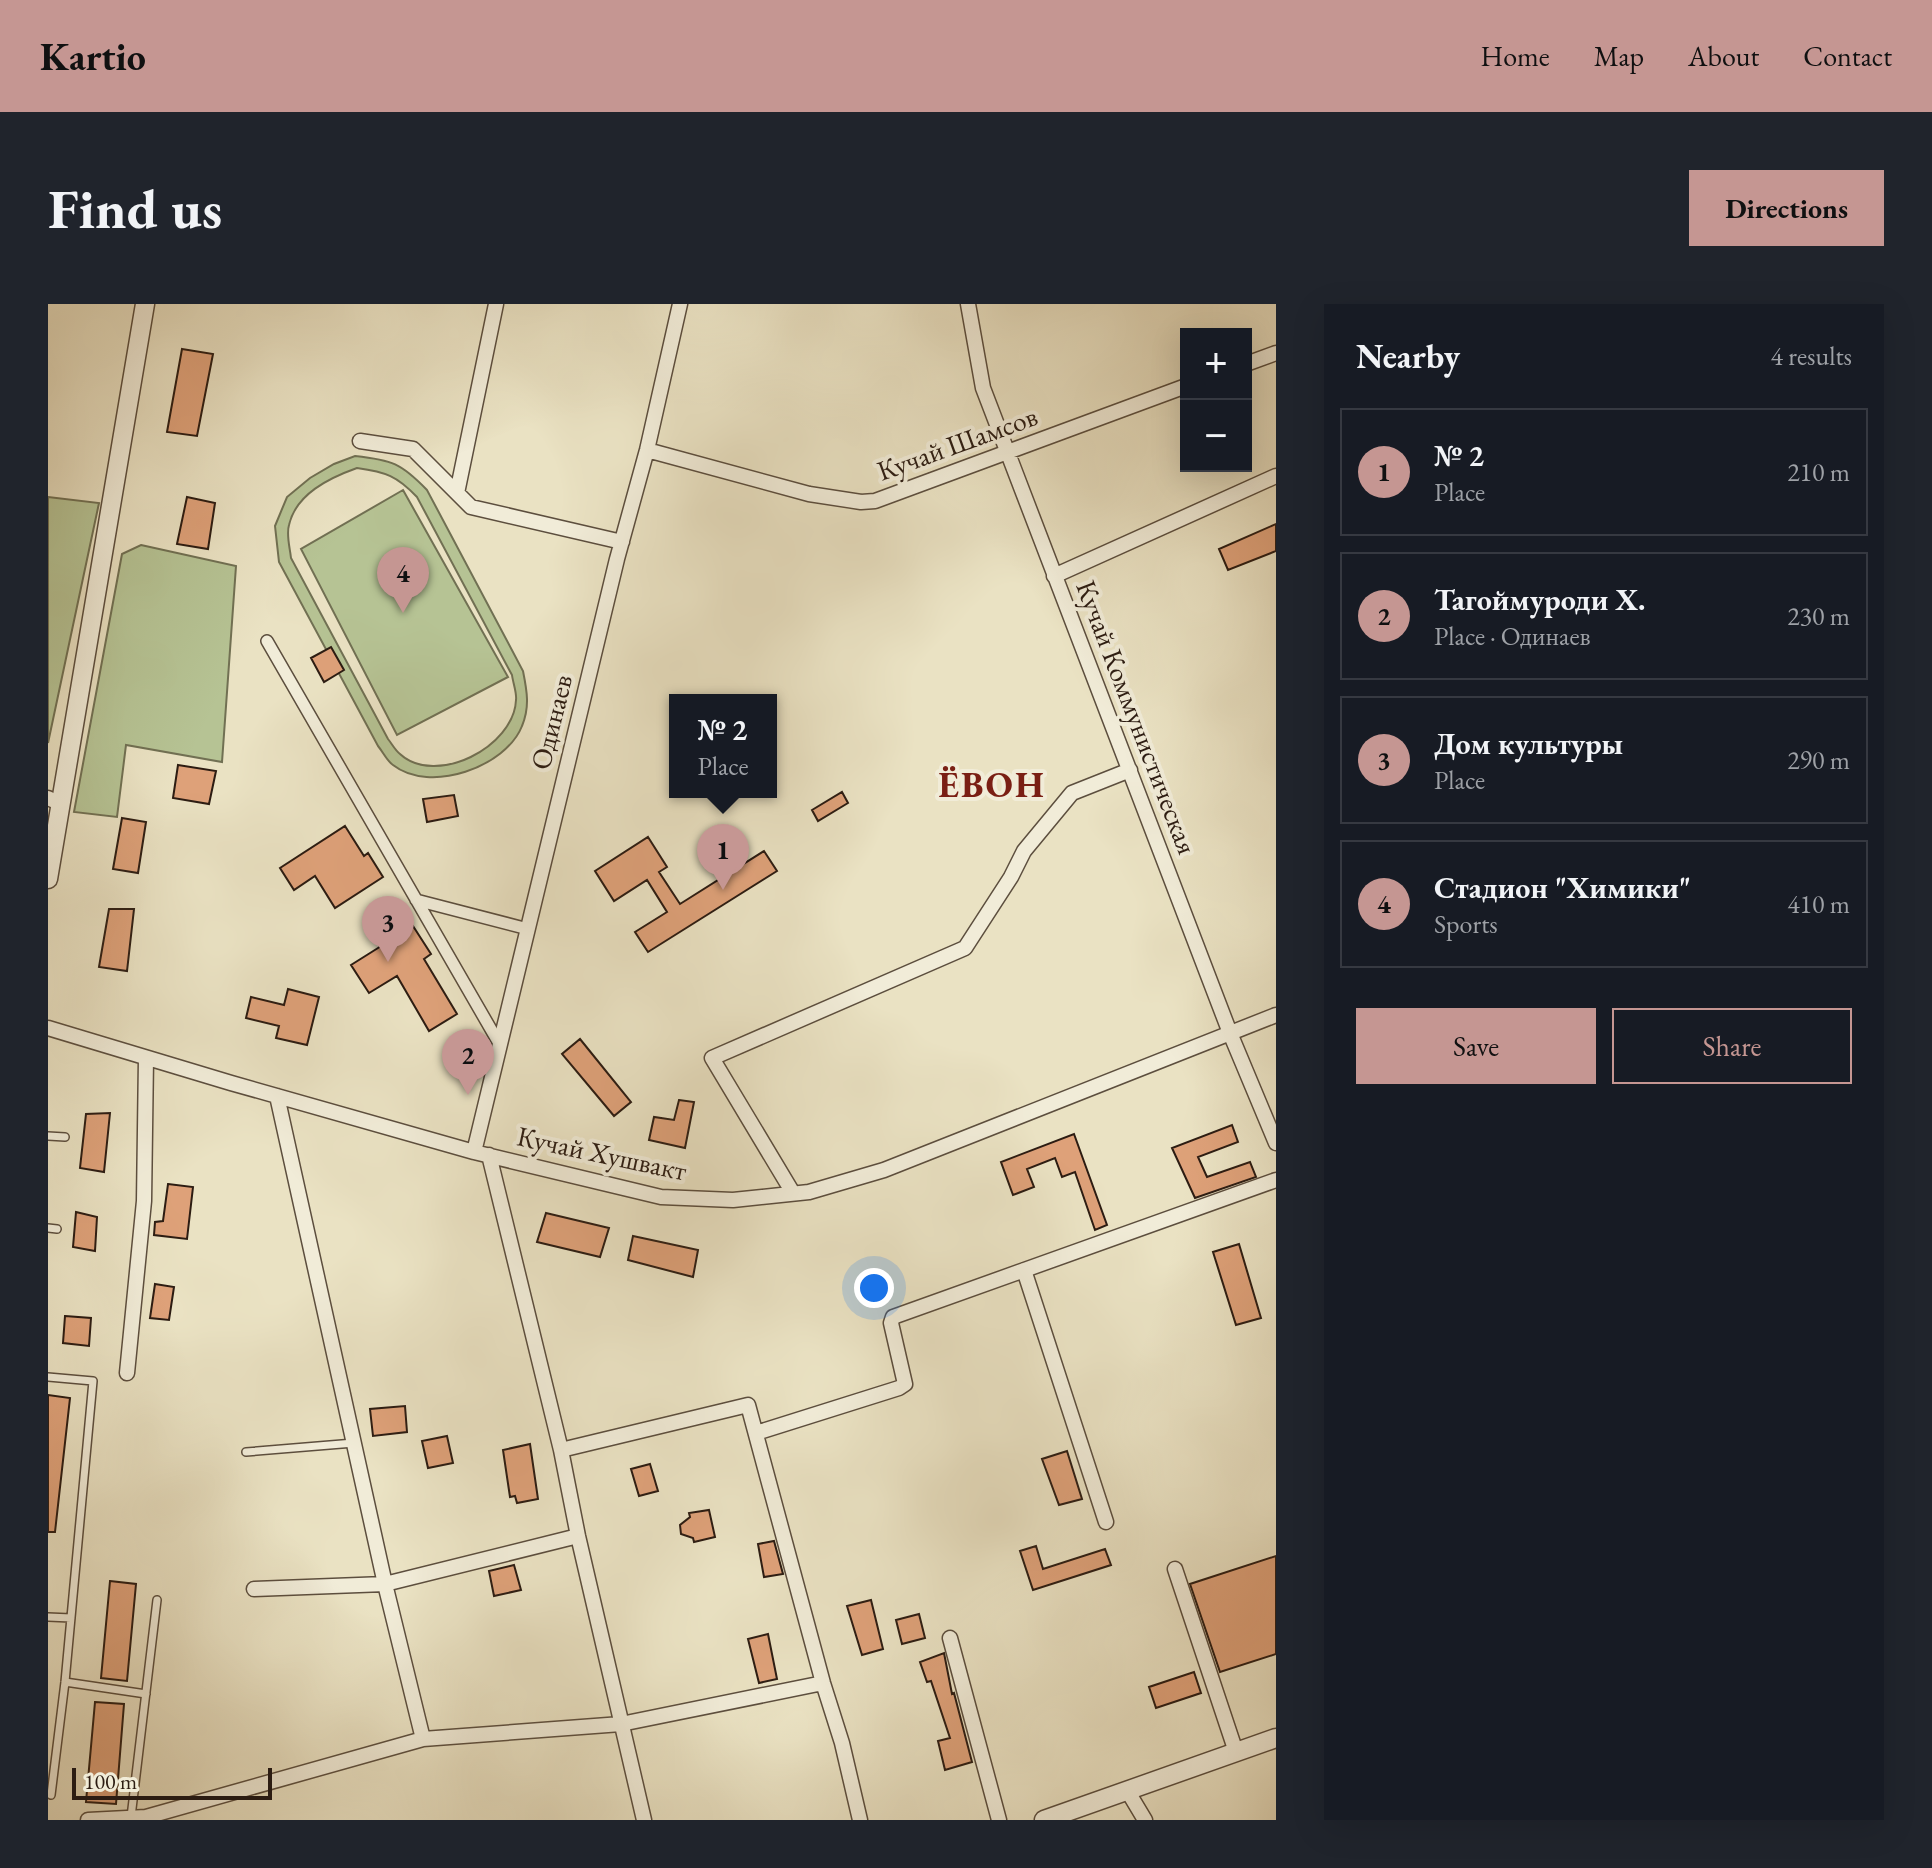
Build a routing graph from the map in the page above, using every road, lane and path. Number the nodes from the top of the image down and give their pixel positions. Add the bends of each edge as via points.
1 (145, 304) edge
2 (496, 304) edge
3 (680, 304) edge
4 (968, 304) edge
5 (1276, 353) edge
6 (1252, 362) edge
7 (1180, 388) edge
8 (360, 441) dead end
9 (647, 450) junction
10 (1007, 452) junction
11 (1276, 476) edge
12 (457, 493) junction
13 (622, 542) junction
14 (1054, 576) junction
15 (267, 641) dead end
16 (1130, 770) junction
17 (54, 801) edge
18 (48, 879) edge
19 (416, 900) junction
20 (528, 929) junction
21 (1276, 1015) edge
22 (48, 1028) edge
23 (1230, 1033) junction
24 (500, 1045) junction
25 (146, 1058) junction
26 (277, 1096) junction
27 (48, 1136) edge
28 (65, 1137) dead end
29 (1276, 1143) edge
30 (482, 1154) junction
31 (1276, 1180) edge
32 (793, 1193) junction
33 (1024, 1270) junction
34 (127, 1373) dead end
35 (48, 1377) edge
36 (756, 1433) junction
37 (354, 1443) junction
38 (561, 1450) junction
39 (246, 1452) dead end
40 (1106, 1522) dead end
41 (578, 1536) junction
42 (1175, 1569) dead end
43 (385, 1584) junction
44 (254, 1589) dead end
45 (157, 1600) dead end
46 (48, 1617) edge
47 (71, 1618) junction
48 (950, 1638) dead end
49 (65, 1682) junction
50 (823, 1683) junction
51 (146, 1694) junction
52 (621, 1724) junction
53 (1276, 1738) edge
54 (423, 1739) junction
55 (1236, 1752) junction
56 (1127, 1790) junction
57 (51, 1795) dead end
58 (131, 1817) junction
59 (1064, 1817) edge
60 (88, 1820) edge
61 (644, 1820) edge
62 (860, 1820) edge
63 (999, 1820) edge
64 (1044, 1820) edge
65 (1145, 1820) edge

1 - 17 street
2 - 12 street
3 - 9 street, Одинаев
4 - 10 street, Кучай Коммунистическая via 983,388
5 - 6 street
7 - 10 street, Кучай Шамсов
8 - 12 street via 413,449
9 - 10 street, Кучай Шамсов via 809,494 861,502
9 - 13 street, Одинаев
10 - 14 street, Кучай Коммунистическая
11 - 14 street
12 - 13 street via 471,507
13 - 20 street, Одинаев
14 - 16 street, Кучай Коммунистическая
15 - 19 street
16 - 23 street, Кучай Коммунистическая
16 - 32 street via 1072,793 1024,851 965,948 712,1058
17 - 18 street
19 - 20 street
19 - 24 street
20 - 24 street, Одинаев
21 - 23 street, Кучай Хушвакт
22 - 25 street, Кучай Хушвакт
23 - 29 street, Кучай Коммунистическая
23 - 32 street, Кучай Хушвакт via 884,1170
24 - 30 street, Одинаев
25 - 26 street, Кучай Хушвакт
25 - 34 street via 144,1201
26 - 30 street, Кучай Хушвакт
26 - 37 street
27 - 28 lane
30 - 32 street, Кучай Хушвакт via 661,1197 733,1200
30 - 38 street
31 - 33 street
33 - 36 street via 893,1317 905,1384 899,1388
33 - 40 street
35 - 47 lane via 93,1381
36 - 38 street via 748,1405
36 - 50 street
37 - 39 lane
37 - 43 street
38 - 41 street
41 - 43 street
41 - 52 street
42 - 55 street
43 - 44 street
43 - 54 street
45 - 51 lane
46 - 47 lane
47 - 49 lane
48 - 63 street
49 - 51 lane
49 - 57 lane
50 - 52 street
50 - 62 street
51 - 58 lane
52 - 54 street
52 - 61 street
53 - 55 street
54 - 58 street
55 - 56 street
56 - 59 street
56 - 65 street
58 - 60 street
59 - 64 street

